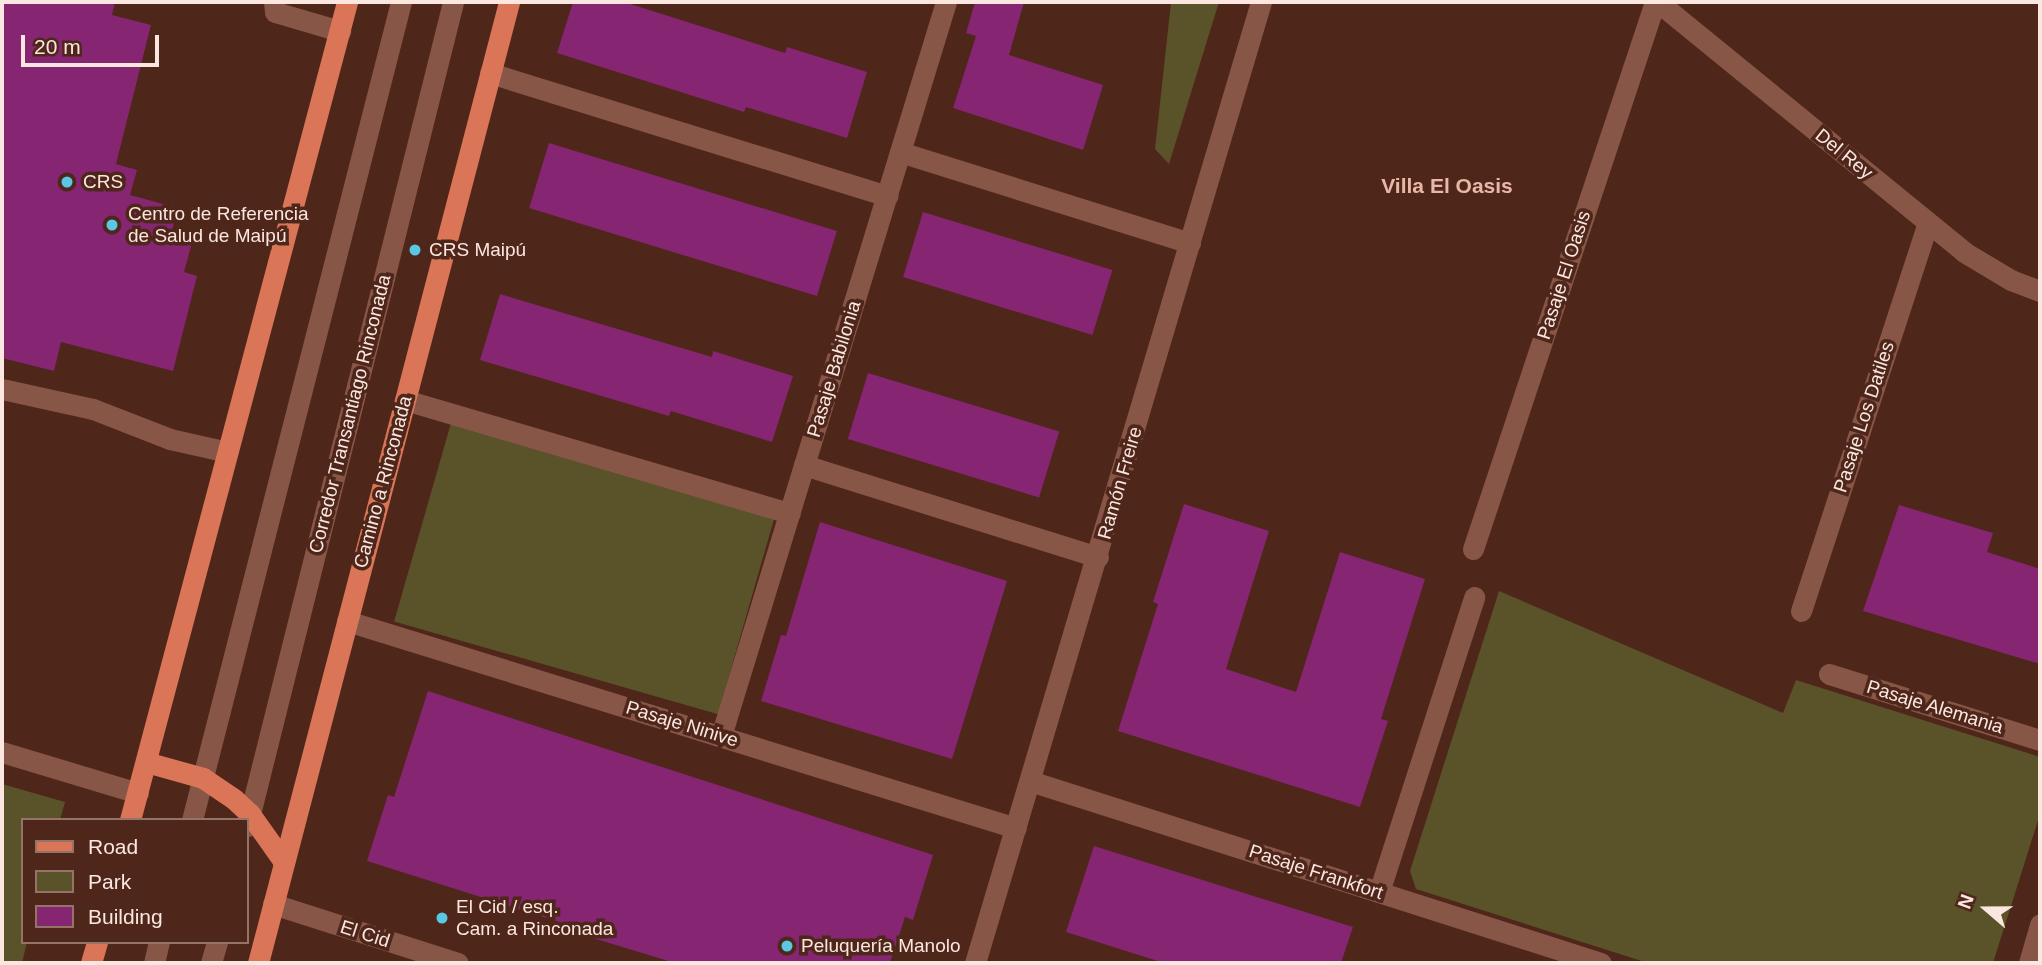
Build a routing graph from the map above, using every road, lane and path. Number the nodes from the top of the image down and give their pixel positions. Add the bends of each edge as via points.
1 (274, 2) edge
2 (347, 2) edge
3 (401, 2) edge
4 (453, 2) edge
5 (509, 2) edge
6 (946, 2) edge
7 (1261, 2) edge
8 (1657, 2) edge
9 (340, 31) junction
10 (490, 73) junction
11 (900, 152) junction
12 (887, 196) junction
13 (1928, 223) junction
14 (1190, 243) junction
15 (2040, 291) edge
16 (2, 389) edge
17 (405, 400) junction
18 (227, 452) junction
19 (804, 466) junction
20 (790, 513) junction
21 (1472, 549) dead end
22 (1098, 557) junction
23 (1474, 597) dead end
24 (1801, 611) dead end
25 (347, 621) junction
26 (1829, 674) dead end
27 (721, 736) junction
28 (2040, 740) edge
29 (2, 752) edge
30 (146, 762) junction
31 (203, 778) junction
32 (1030, 781) junction
33 (138, 793) junction
34 (132, 818) edge
35 (193, 818) edge
36 (246, 818) edge
37 (248, 820) edge
38 (1016, 828) junction
39 (284, 862) junction
40 (1379, 892) junction
41 (273, 904) junction
42 (2040, 925) edge
43 (96, 944) edge
44 (159, 944) edge
45 (216, 944) edge
46 (91, 963) edge
47 (154, 963) edge
48 (211, 963) edge
49 (258, 963) edge
50 (458, 963) edge
51 (975, 963) edge
52 (1601, 963) edge
53 (2029, 963) edge

1 - 9 street via 275,12
2 - 9 main road
3 - 31 street
4 - 37 street, Corredor Transantiago Rinconada
5 - 10 main road, Camino a Rinconada
6 - 11 street, Pasaje Babilonia
7 - 14 street, Ramón Freire
8 - 13 street, Del Rey
8 - 21 street, Pasaje El Oasis
9 - 18 main road
10 - 12 street
10 - 17 main road, Camino a Rinconada
11 - 12 street, Pasaje Babilonia
11 - 14 street
12 - 19 street, Pasaje Babilonia
13 - 15 street, Del Rey via 1986,266
13 - 24 street, Pasaje Los Datiles
14 - 22 street, Ramón Freire
16 - 18 street via 93,409 170,439
17 - 20 street
17 - 25 main road, Camino a Rinconada
18 - 30 main road
19 - 20 street, Pasaje Babilonia
19 - 22 street
20 - 27 street, Pasaje Babilonia
22 - 32 street, Ramón Freire
23 - 40 street
25 - 27 street, Pasaje Ninive
25 - 39 main road, Camino a Rinconada
26 - 28 street, Pasaje Alemania
27 - 38 street, Pasaje Ninive
29 - 33 street
30 - 31 main road
30 - 33 main road
31 - 35 street
31 - 36 main road
32 - 38 street, Ramón Freire
32 - 40 street, Pasaje Frankfort
33 - 34 main road
37 - 39 main road
38 - 51 street, Ramón Freire
39 - 41 main road, Camino a Rinconada
40 - 52 street, Pasaje Frankfort
41 - 49 main road, Camino a Rinconada
41 - 50 street, El Cid
42 - 53 street
43 - 46 main road
44 - 47 street
45 - 48 street

